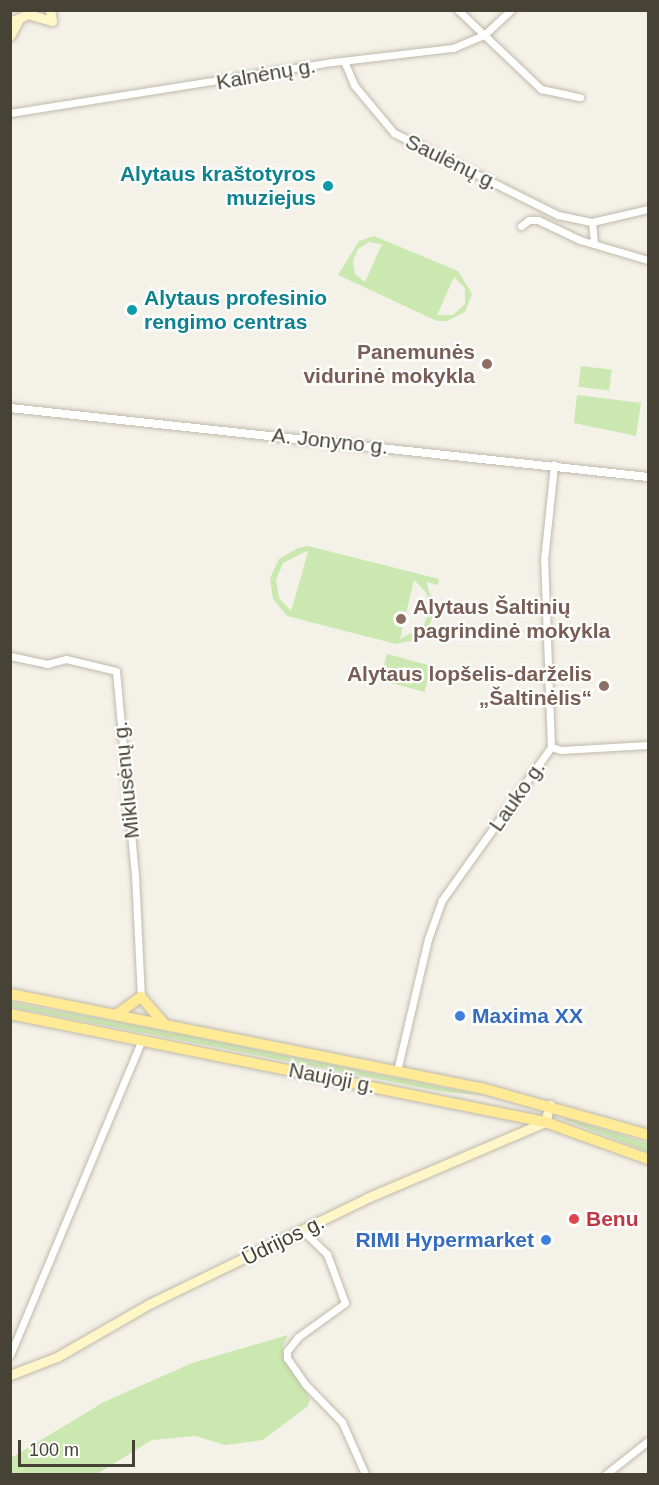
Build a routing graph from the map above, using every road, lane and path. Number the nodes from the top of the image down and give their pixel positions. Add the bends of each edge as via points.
1 (50, 10) edge
2 (458, 10) edge
3 (511, 10) edge
4 (33, 13) edge
5 (14, 22) edge
6 (484, 35) junction
7 (10, 36) edge
8 (344, 61) junction
9 (580, 97) dead end
10 (10, 113) edge
11 (648, 209) edge
12 (592, 222) junction
13 (521, 226) dead end
14 (594, 244) junction
15 (648, 260) edge
16 (10, 408) edge
17 (554, 465) junction
18 (648, 477) edge
19 (10, 656) edge
20 (648, 745) edge
21 (551, 747) junction
22 (10, 994) edge
23 (141, 997) junction
24 (10, 1014) edge
25 (116, 1015) junction
26 (164, 1024) junction
27 (142, 1039) junction
28 (397, 1071) junction
29 (550, 1105) junction
30 (545, 1122) junction
31 (648, 1135) edge
32 (648, 1160) edge
33 (302, 1230) junction
34 (10, 1354) edge
35 (10, 1375) edge
36 (648, 1441) edge
37 (365, 1474) edge
38 (606, 1474) edge

1 - 4 main road via 52,21
2 - 6 street
3 - 6 street, Kalnėnų g.
4 - 5 main road
5 - 7 main road
6 - 8 street, Kalnėnų g. via 453,48
6 - 9 street via 541,89
8 - 10 street, Kalnėnų g.
8 - 12 street, Saulėnų g. via 354,85 394,133 558,215
11 - 12 street, Saulėnų g.
12 - 14 street
13 - 14 street via 538,220
14 - 15 street
16 - 17 street, A. Jonyno g.
17 - 18 street, A. Jonyno g.
17 - 21 street, Lauko g. via 544,560
19 - 23 street, Miklusėnų g. via 47,664 66,659 116,671 135,875
20 - 21 street via 561,750
21 - 28 street, Lauko g. via 442,900 428,939
22 - 25 main road, Naujoji g.
23 - 25 main road
23 - 26 main road
24 - 27 main road, Naujoji g.
25 - 26 main road, Naujoji g.
26 - 28 main road, Naujoji g.
27 - 30 main road, Naujoji g.
27 - 34 street
28 - 29 main road, Naujoji g.
29 - 30 main road
29 - 31 main road, Naujoji g.
30 - 32 main road, Naujoji g.
30 - 33 main road, Ūdrijos g. via 384,1190
33 - 35 main road, Ūdrijos g. via 151,1303 57,1357
33 - 37 street via 327,1254 345,1303 298,1337 287,1351 287,1358 305,1384 342,1422
36 - 38 street

